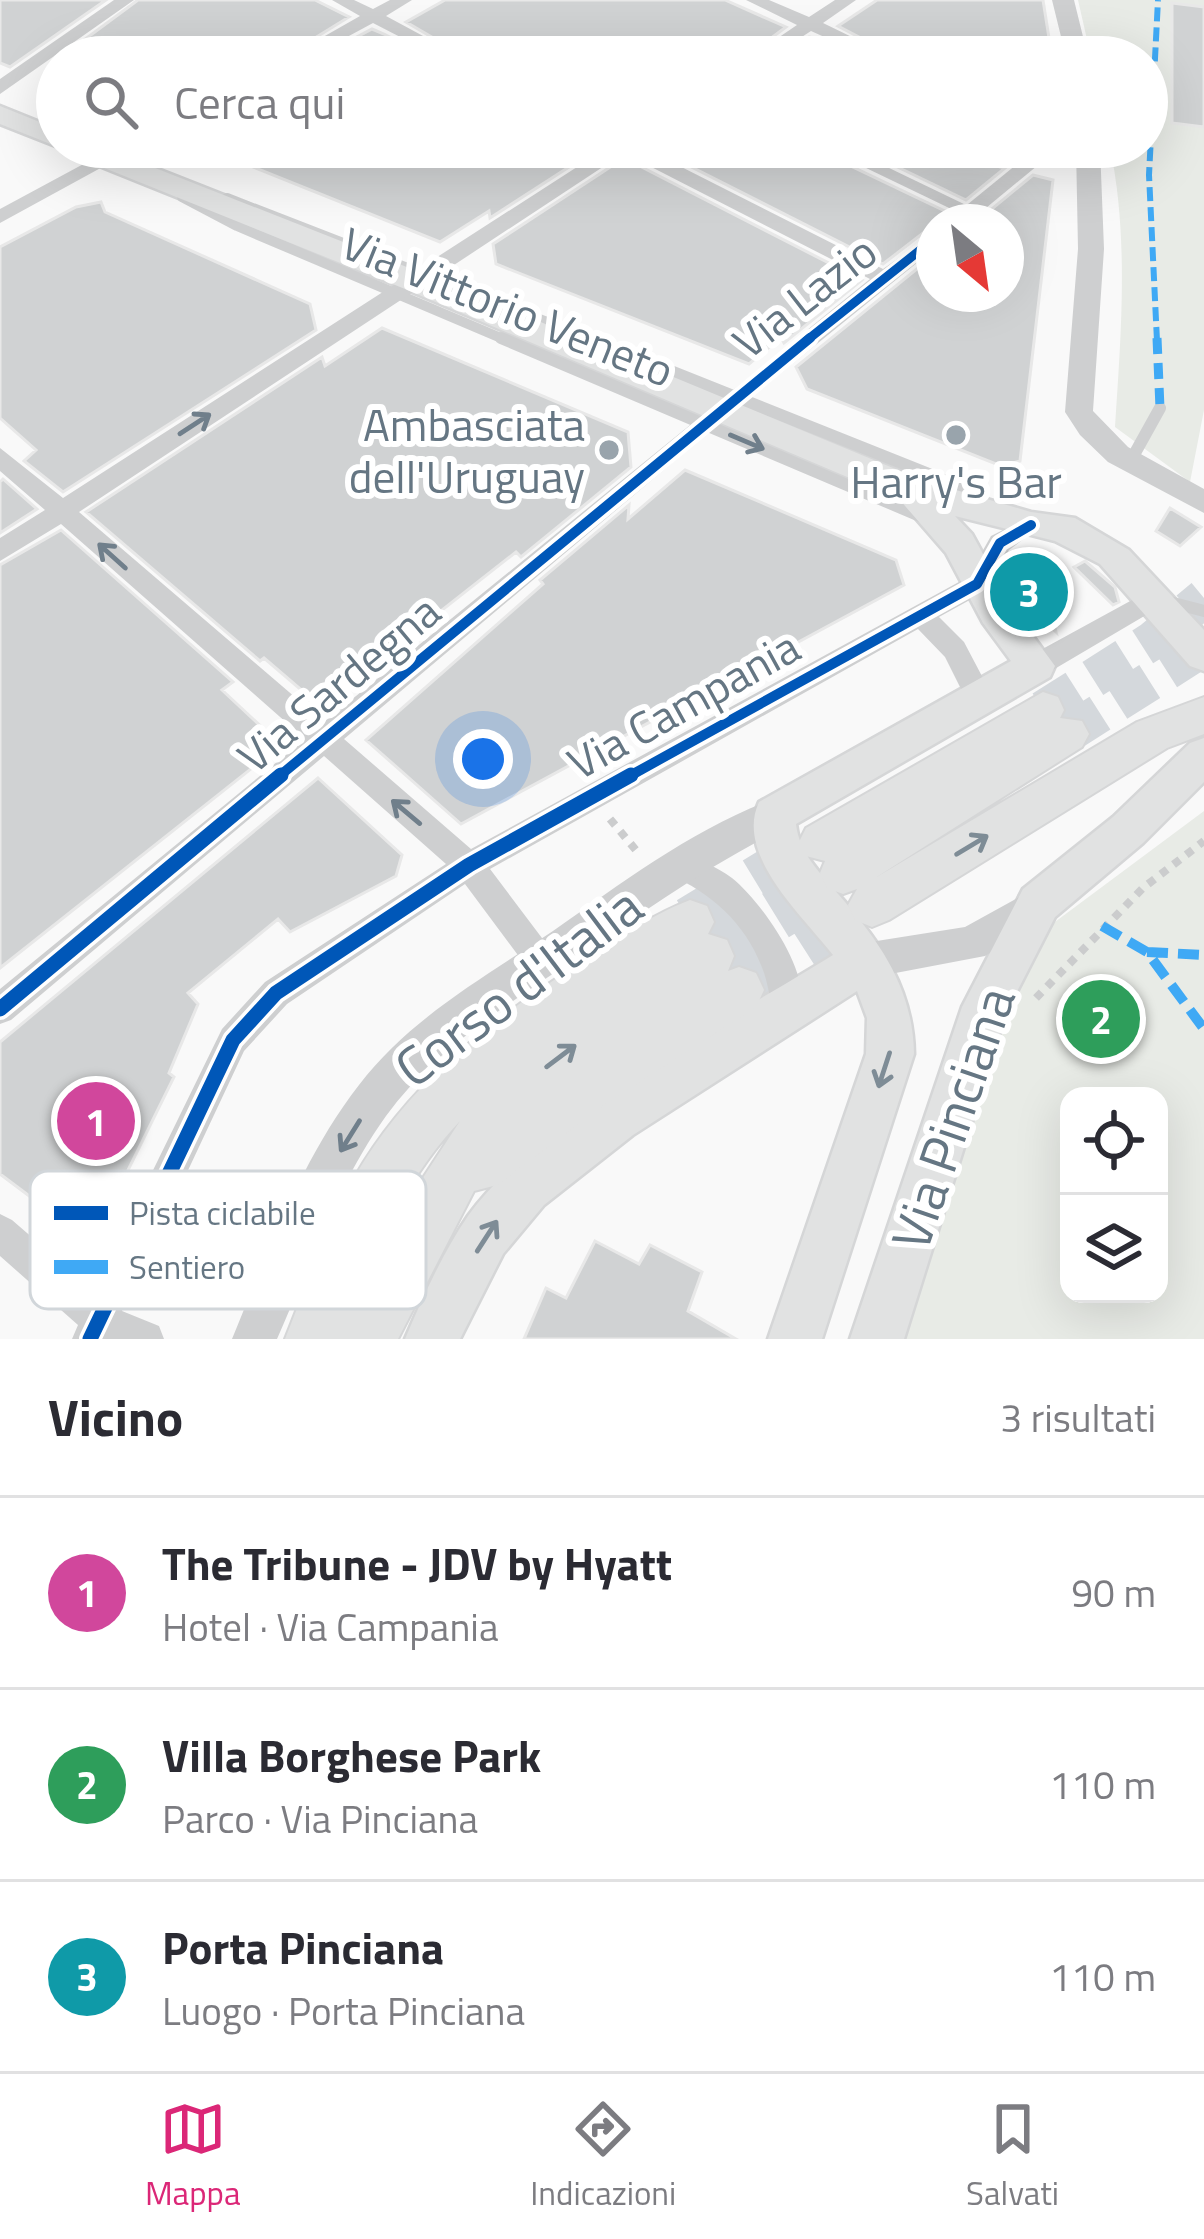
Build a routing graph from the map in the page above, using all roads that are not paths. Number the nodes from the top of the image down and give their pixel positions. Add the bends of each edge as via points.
1 (125, 0) edge
2 (341, 0) edge
3 (403, 0) edge
4 (755, 0) edge
5 (847, 0) edge
6 (1063, 0) edge
7 (373, 16) junction
8 (810, 24) junction
9 (74, 36) edge
10 (336, 36) edge
11 (412, 36) edge
12 (791, 36) edge
13 (837, 36) edge
14 (1072, 36) edge
15 (36, 63) edge
16 (0, 88) edge
17 (0, 114) edge
18 (36, 130) edge
19 (109, 168) edge
20 (145, 168) edge
21 (592, 168) edge
22 (666, 168) edge
23 (873, 168) edge
24 (1024, 168) edge
25 (1089, 168) edge
26 (938, 204) edge
27 (978, 204) edge
28 (0, 218) edge
29 (916, 253) edge
30 (885, 278) junction
31 (414, 283) junction
32 (1160, 408) dead end
33 (719, 410) junction
34 (0, 457) edge
35 (1130, 462) junction
36 (911, 490) junction
37 (1204, 502) edge
38 (61, 511) junction
39 (1015, 520) junction
40 (945, 527) junction
41 (0, 551) edge
42 (1154, 598) junction
43 (991, 606) junction
44 (1204, 610) edge
45 (920, 615) junction
46 (1204, 656) edge
47 (980, 698) junction
48 (1049, 704) junction
49 (1204, 715) edge
50 (324, 742) junction
51 (1204, 755) edge
52 (774, 815) junction
53 (661, 862) junction
54 (469, 865) junction
55 (1039, 902) junction
56 (540, 960) junction
57 (864, 961) junction
58 (0, 1009) edge
59 (788, 1009) junction
60 (171, 1171) edge
61 (331, 1171) edge
62 (391, 1171) edge
63 (426, 1224) edge
64 (0, 1232) edge
65 (30, 1263) edge
66 (268, 1309) edge
67 (326, 1309) edge
68 (384, 1309) edge
69 (96, 1330) edge
70 (146, 1339) edge
71 (254, 1339) edge
72 (314, 1339) edge
73 (369, 1339) edge
74 (432, 1339) edge
75 (795, 1339) edge
76 (877, 1339) edge

1 - 9 street
2 - 7 street
3 - 7 street
4 - 8 street
5 - 8 street
6 - 14 street
7 - 10 street
7 - 11 street
8 - 12 street
8 - 13 street
15 - 16 street
17 - 18 main road
19 - 28 street
20 - 31 main road, Via Vittorio Veneto
21 - 31 street
22 - 30 street
23 - 26 lane
24 - 27 street
25 - 35 street via 1091,249 1077,404 1093,433
29 - 30 street, Via Lazio
30 - 33 street, Via Lazio
31 - 33 main road, Via Vittorio Veneto
38 -> 31 street
32 - 35 lane
33 - 36 main road, Via Vittorio Veneto
33 - 39 lane, Via Vittorio Veneto via 944,480
33 -> 40 lane, Via Vittorio Veneto
33 - 50 street, Via Sardegna
34 - 38 street
35 - 37 street
36 - 39 main road, Via Vittorio Veneto
36 - 40 main road
38 - 41 street
50 -> 38 street
39 - 42 main road, Via Vittorio Veneto via 1068,530 1110,555
39 - 43 street via 984,563
40 - 43 main road
42 - 44 lane
42 - 46 main road
42 - 48 street, Corso d'Italia
43 - 45 street, Via Campania
43 - 48 main road
45 - 47 street via 955,650
45 - 54 street, Via Campania
47 - 48 main road, Corso d'Italia
47 - 52 main road, Corso d'Italia
48 -> 49 main road, Corso d'Italia via 846,874
54 -> 50 street
50 - 58 street, Via Sardegna
51 - 55 main road
52 - 53 street, Corso d'Italia
52 - 57 main road via 781,851
53 - 56 street, Corso d'Italia
53 - 59 street via 706,875 729,894 775,959
54 - 56 street
54 - 60 street, Via Campania via 276,993 233,1040
55 - 57 street via 972,944
55 - 76 main road, Via Pinciana via 985,1007
56 -> 61 street, Corso d'Italia via 448,1027 373,1100
57 - 59 main road
57 -> 75 main road, Via Pinciana via 890,1006 892,1041
74 -> 59 main road via 485,1236 526,1187 616,1118
63 -> 62 main road, Corso d'Italia via 434,1208 713,956 524,1027 441,1101
64 - 65 street
66 -> 71 street, Corso d'Italia
67 -> 72 main road, Corso d'Italia
73 -> 68 main road, Corso d'Italia
69 - 70 street

